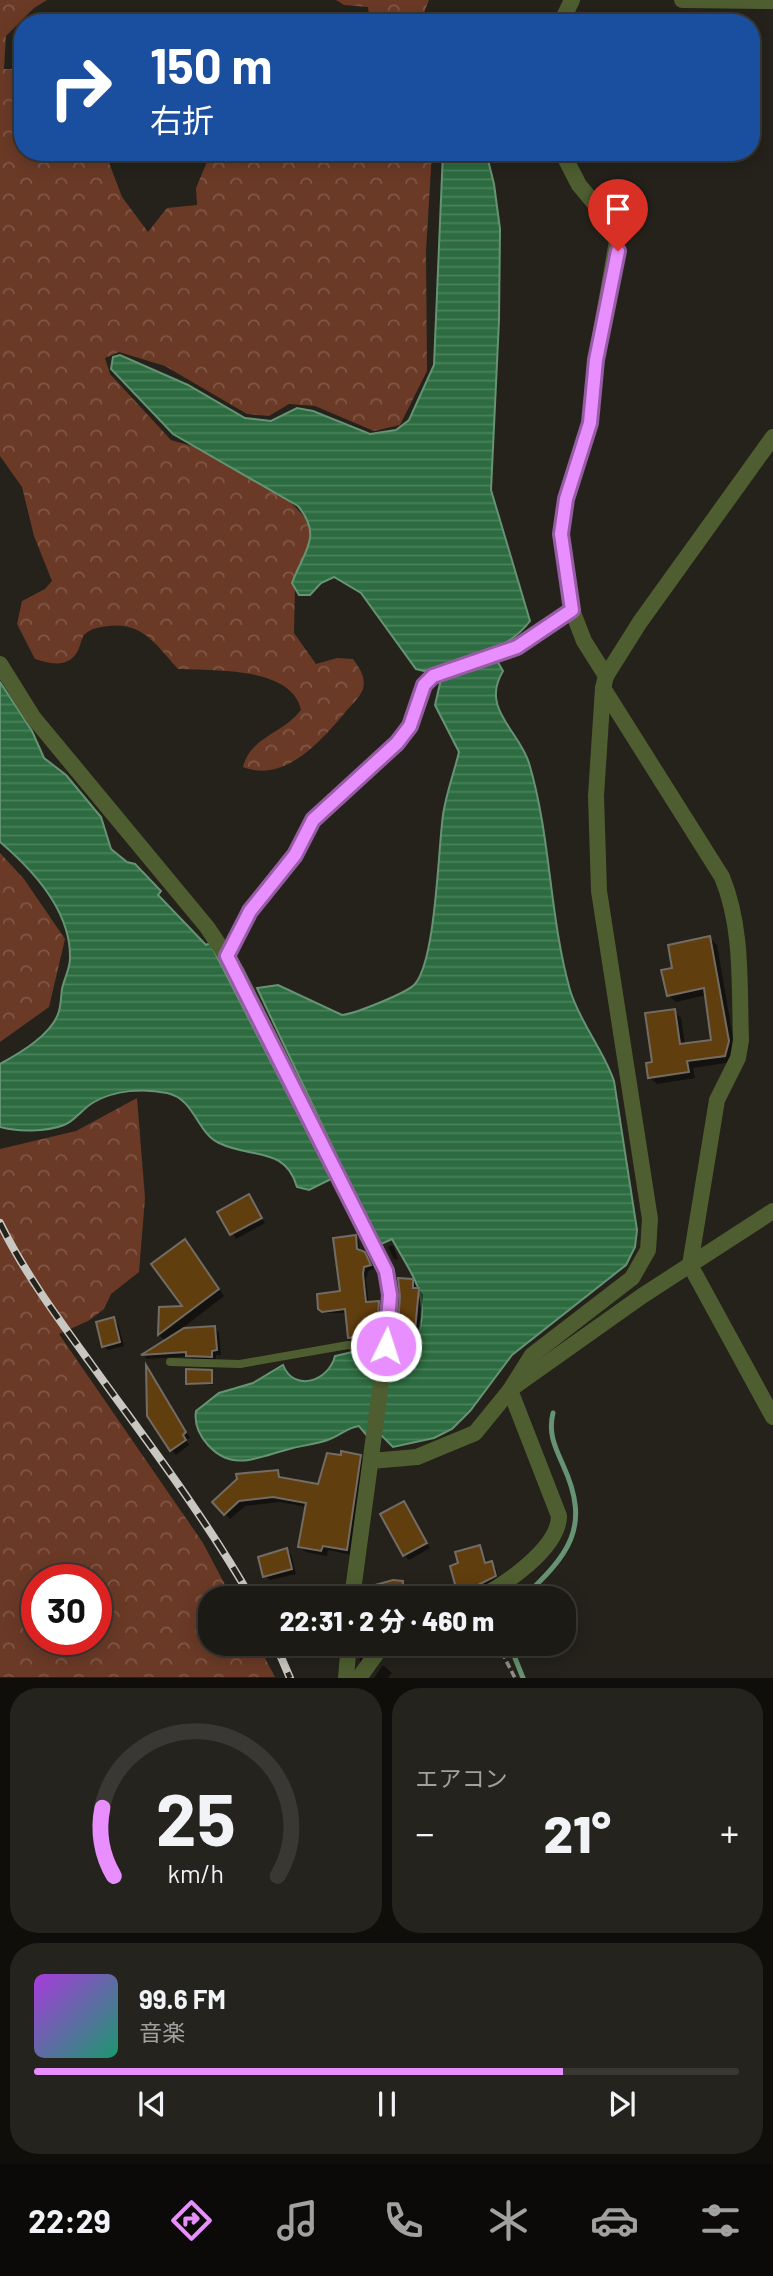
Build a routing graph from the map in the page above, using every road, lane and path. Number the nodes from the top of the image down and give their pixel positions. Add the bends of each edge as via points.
1 (682, 0) edge
2 (773, 1) edge
3 (566, 161) edge
4 (773, 437) edge
5 (572, 610) junction
6 (0, 664) edge
7 (604, 682) junction
8 (227, 956) junction
9 (773, 1211) edge
10 (690, 1265) junction
11 (386, 1346) junction
12 (170, 1362) dead end
13 (510, 1390) junction
14 (773, 1417) edge
15 (371, 1461) junction
16 (354, 1586) edge
17 (501, 1586) edge
18 (348, 1656) edge
19 (375, 1656) edge
20 (504, 1656) edge
21 (346, 1678) edge
22 (359, 1678) edge
23 (515, 1678) edge

1 - 2 street
3 - 5 street via 579,186 610,221 618,251 596,360 590,423 566,499 561,534
4 - 7 street
5 - 7 street
5 - 8 lane via 517,647 433,676 424,685 410,726 383,759 313,820 295,855 250,911
6 - 8 street via 33,718
7 - 10 street via 722,877 737,928 740,1049 717,1100
7 - 13 street via 596,796 599,891 651,1236 643,1263 632,1278 532,1355
8 - 11 street via 386,1271 390,1295
9 - 10 street
10 - 13 street
10 - 14 street
11 - 12 lane via 348,1345 240,1364
11 - 15 street
13 - 15 street via 475,1433 417,1457
13 - 17 street via 559,1517 559,1528 547,1546
15 - 16 street
18 - 21 street
19 - 22 street
20 - 23 path

